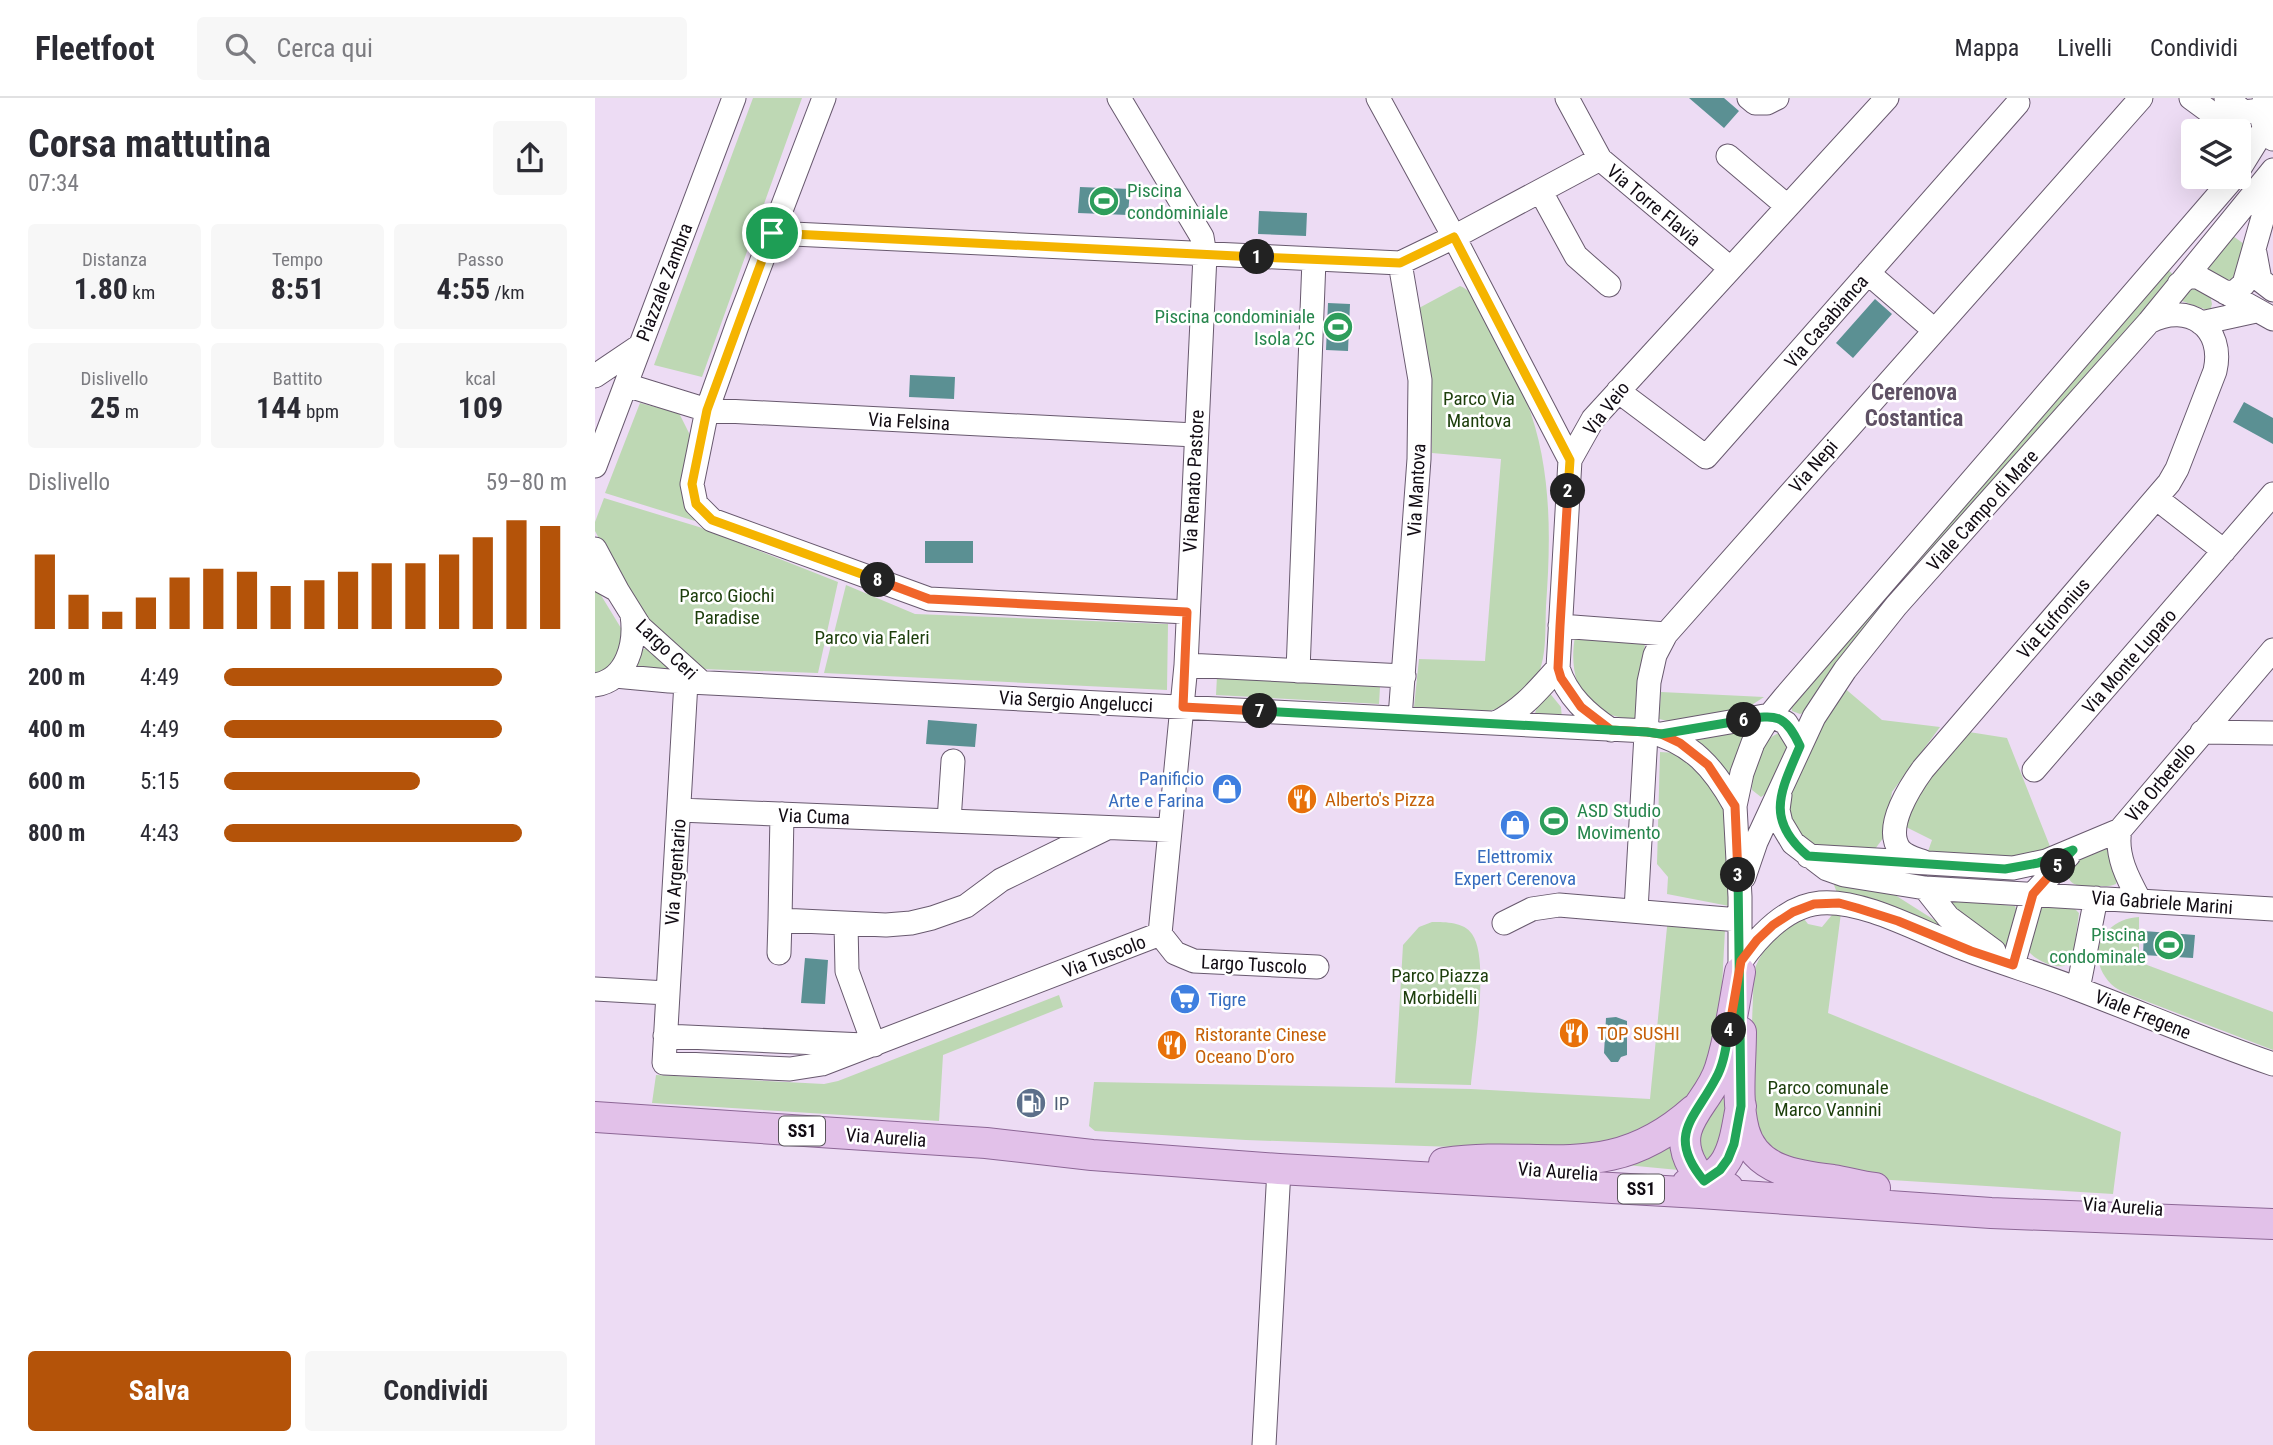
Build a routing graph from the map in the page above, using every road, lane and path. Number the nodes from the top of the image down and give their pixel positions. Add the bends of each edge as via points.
1 (734, 98) edge
2 (824, 98) edge
3 (1119, 98) edge
4 (1378, 98) edge
5 (1567, 98) edge
6 (1749, 98) edge
7 (1777, 98) edge
8 (2141, 98) edge
9 (2191, 98) edge
10 (2226, 98) edge
11 (1884, 99) edge
12 (2018, 103) dead end
13 (2256, 127) edge
14 (1728, 156) dead end
15 (1600, 159) junction
16 (2273, 170) edge
17 (2273, 182) edge
18 (2224, 189) edge
19 (1541, 192) junction
20 (1787, 206) junction
21 (772, 233) junction
22 (1454, 237) junction
23 (2255, 250) junction
24 (1205, 255) junction
25 (1314, 260) junction
26 (1400, 263) junction
27 (1730, 268) junction
28 (2156, 268) junction
29 (1868, 273) junction
30 (2179, 284) junction
31 (1609, 285) dead end
32 (2273, 290) edge
33 (2226, 293) junction
34 (2264, 315) edge
35 (2149, 322) junction
36 (2201, 323) junction
37 (1933, 330) junction
38 (639, 347) junction
39 (595, 376) edge
40 (625, 385) junction
41 (1618, 391) junction
42 (707, 410) junction
43 (1195, 435) junction
44 (1570, 460) junction
45 (595, 466) edge
46 (2273, 494) edge
47 (2156, 498) junction
48 (595, 549) edge
49 (2224, 551) junction
50 (595, 578) edge
51 (617, 590) junction
52 (1187, 612) junction
53 (632, 615) junction
54 (1560, 626) junction
55 (1666, 634) junction
56 (2273, 650) edge
57 (1186, 665) junction
58 (1558, 668) junction
59 (1298, 671) junction
60 (1404, 676) junction
61 (605, 680) edge
62 (693, 682) junction
63 (1183, 707) junction
64 (1770, 715) junction
65 (1401, 718) junction
66 (1496, 723) junction
67 (1611, 730) junction
68 (2202, 732) junction
69 (1654, 733) junction
70 (2273, 733) edge
71 (1800, 746) junction
72 (953, 761) dead end
73 (2034, 770) dead end
74 (1782, 788) junction
75 (1735, 806) junction
76 (679, 810) junction
77 (1770, 811) junction
78 (782, 814) junction
79 (949, 821) junction
80 (1110, 827) junction
81 (1170, 830) junction
82 (2120, 830) junction
83 (2073, 850) junction
84 (1808, 856) junction
85 (1924, 862) junction
86 (1925, 888) junction
87 (2033, 894) junction
88 (2096, 898) junction
89 (2140, 901) junction
90 (1739, 908) junction
91 (2273, 909) edge
92 (1636, 910) junction
93 (780, 920) junction
94 (1504, 923) dead end
95 (846, 924) junction
96 (1160, 934) junction
97 (779, 953) dead end
98 (2013, 965) junction
99 (1317, 967) dead end
100 (1740, 967) junction
101 (595, 989) edge
102 (2078, 989) junction
103 (667, 993) junction
104 (665, 1036) junction
105 (874, 1045) junction
106 (664, 1063) joint
107 (2273, 1064) edge
108 (1741, 1106) junction
109 (1694, 1110) junction
110 (595, 1117) edge
111 (1009, 1145) junction
112 (1444, 1163) junction
113 (1279, 1169) junction
114 (1356, 1173) junction
115 (1704, 1181) junction
116 (1913, 1191) junction
117 (1991, 1213) junction
118 (2273, 1222) edge
119 (1263, 1445) edge

1 - 38 street, Piazzale Zambra
2 - 21 street
3 - 24 street via 1202,237
4 - 22 street
5 - 15 street, Via Torre Flavia
6 - 7 street via 1767,103
8 - 37 street, Via Nepi
9 - 13 street
10 - 13 street
11 - 20 street, Via Veio
12 - 29 street, Via Casabianca
14 - 20 street
15 - 19 street
15 - 27 street, Via Torre Flavia
16 - 30 street, Viale Campo di Mare
17 - 23 street
18 - 28 street, Viale Campo di Mare
19 - 22 street
19 - 31 street via 1576,256
20 - 27 street, Via Veio
21 - 24 street
21 - 42 street
22 - 26 street
22 - 44 street
23 - 32 street via 2260,280
23 - 33 street via 2243,286
24 - 25 street
24 - 43 street, Via Renato Pastore
25 - 26 street
25 - 59 street
26 - 60 street, Via Mantova via 1420,380
27 - 41 street, Via Veio
28 - 30 street via 2169,262 2177,266
28 - 64 street, Viale Campo di Mare
29 - 37 street
29 - 41 street, Via Casabianca via 1706,457
30 - 33 street via 2192,276
30 - 35 street, Viale Campo di Mare
33 - 34 street
34 - 36 street
35 - 36 street via 2173,313 2192,316
35 - 71 street, Viale Campo di Mare via 1868,639 1822,704
36 - 47 street, Via Eufronius via 2217,356 2215,371 2178,469
37 - 55 street, Via Nepi
38 - 39 street
38 - 40 street, Piazzale Zambra
40 - 42 street, Via Felsina
40 - 45 street, Piazzale Zambra
41 - 44 street, Via Veio via 1593,419
42 - 43 street, Via Felsina
42 - 52 street via 692,484 696,504 712,520 929,599
43 - 52 street, Via Renato Pastore
44 - 54 street, Via Veio
46 - 49 street, Via Monte Luparo
47 - 49 street
47 - 85 street, Via Eufronius via 1910,787 1898,815 1896,838 1900,850
48 - 51 street, Largo Ceri
49 - 73 street, Via Monte Luparo
50 - 51 street
51 - 53 street, Largo Ceri
52 - 57 street, Via Renato Pastore
53 - 61 street, Largo Ceri via 635,631 626,663
53 - 62 street, Largo Ceri
54 - 55 street
54 - 58 street, Via Veio
55 - 69 street, Via Nepi via 1649,682
56 - 68 street, Via Orbetello
57 - 59 street
57 - 63 street, Via Renato Pastore
58 - 66 street via 1519,710
58 - 67 street via 1581,707
59 - 60 street
60 - 65 street, Via Mantova
61 - 62 street, Largo Ceri
62 - 63 street, Via Sergio Angelucci
62 - 76 street, Via Argentario
63 - 65 street, Via Sergio Angelucci
63 - 81 street, Via Tuscolo
64 - 69 street
64 - 71 street via 1786,723
64 - 75 street, Viale Campo di Mare via 1746,758
65 - 66 street, Via Sergio Angelucci
66 - 67 street, Via Sergio Angelucci
67 - 69 street, Via Sergio Angelucci
68 - 70 street
68 - 82 street, Via Orbetello
69 - 75 street via 1680,743 1708,765
69 - 92 street, Via Nepi
71 - 74 street, Viale Campo di Mare
72 - 79 street
74 - 77 street, Viale Campo di Mare
74 - 84 street, Via Gabriele Marini via 1781,823
75 - 77 street
75 - 90 street, Viale Campo di Mare
76 - 78 street, Via Cuma
76 - 103 street, Via Argentario
77 - 90 street, Viale Campo di Mare via 1753,850
78 - 79 street, Via Cuma
78 - 93 street
79 - 80 street, Via Cuma
80 - 81 street, Via Cuma
80 - 95 street via 1001,880 959,909 911,923
81 - 96 street, Via Tuscolo
82 - 83 street, Via Orbetello
82 - 89 street via 2123,865
83 - 85 street, Via Orbetello via 2013,868
83 - 87 street
84 - 85 street, Via Orbetello
84 - 86 street, Via Gabriele Marini via 1834,872
86 - 87 street, Via Gabriele Marini
86 - 98 street via 1948,918
87 - 88 street, Via Gabriele Marini
87 - 98 street
88 - 89 street, Via Gabriele Marini
88 - 102 street
89 - 91 street, Via Gabriele Marini
90 - 92 street
90 - 100 street, Viale Campo di Mare
92 - 94 street via 1552,906 1532,909
93 - 95 street
93 - 97 street
95 - 105 street via 847,971
96 - 99 street, Largo Tuscolo via 1175,953 1194,961
96 - 105 street, Via Tuscolo
98 - 100 street via 1889,918 1831,902 1808,905 1786,916 1757,940
98 - 102 street, Viale Fregene
100 - 108 main road
100 - 109 main road via 1719,1071
101 - 103 street
102 - 107 street, Viale Fregene
103 - 104 street, Via Argentario
104 - 105 street, Via Tuscolo
104 - 106 street, Via Argentario
105 - 106 street, Via Tuscolo via 797,1069
108 - 115 main road via 1728,1159
108 - 116 main road via 1750,1145 1783,1171
109 - 112 main road via 1650,1142 1608,1157
109 - 115 main road via 1685,1141 1691,1163
110 - 111 main road, Via Aurelia / SS1
111 - 112 main road, Via Aurelia via 1141,1145
111 - 113 main road, Via Aurelia / SS1
112 - 115 main road, Via Aurelia
113 - 114 main road, Via Aurelia / SS1
113 - 119 street
114 - 115 main road via 1390,1170 1674,1184
114 - 117 main road, Via Aurelia / SS1
115 - 116 main road, Via Aurelia
115 - 117 main road via 1726,1188 1923,1200
116 - 118 main road, Via Aurelia via 2119,1205
117 - 118 main road, Via Aurelia / SS1

